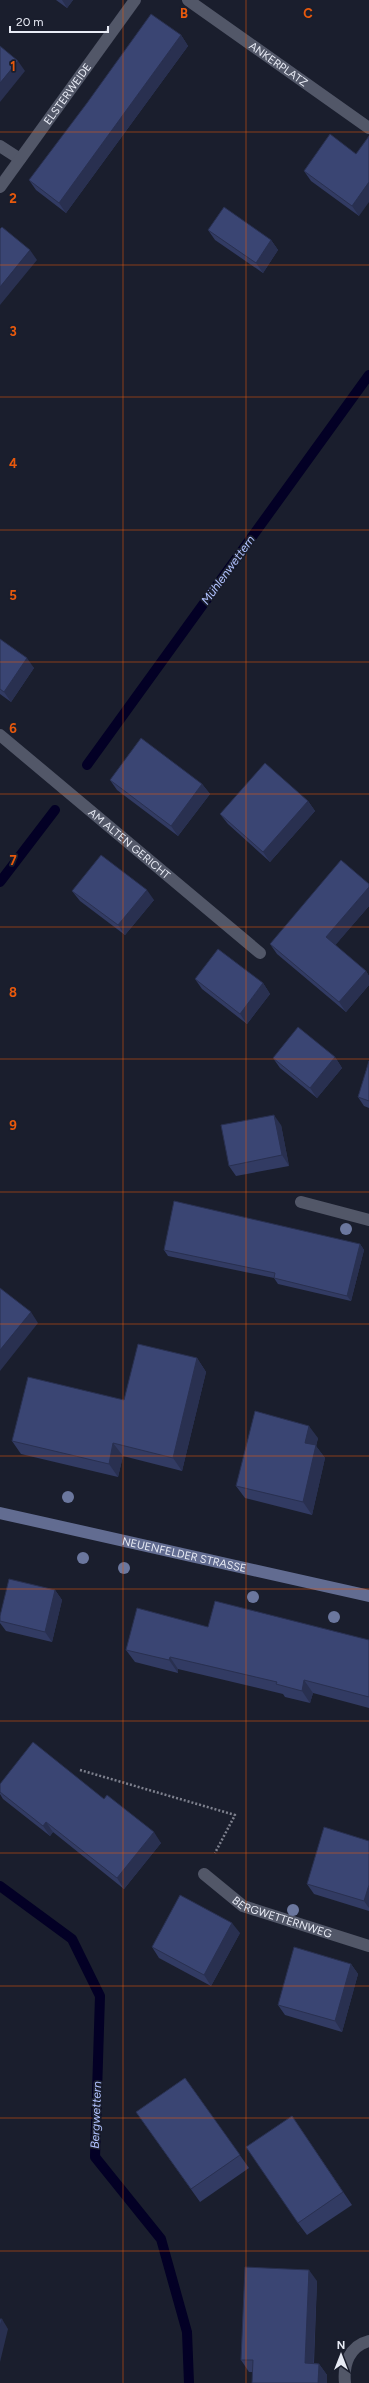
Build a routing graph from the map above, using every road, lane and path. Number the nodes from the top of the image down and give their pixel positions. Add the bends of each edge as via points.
1 (135, 0) edge
2 (188, 0) edge
3 (369, 128) edge
4 (0, 146) edge
5 (20, 159) junction
6 (0, 187) edge
7 (0, 735) edge
8 (260, 952) dead end
9 (301, 1202) dead end
10 (369, 1220) edge
11 (0, 1513) edge
12 (369, 1596) edge
13 (80, 1770) dead end
14 (204, 1874) joint
15 (369, 1946) edge
16 (369, 2341) edge
17 (345, 2383) edge

1 - 5 street, ELSTERWEIDE
2 - 3 street, ANKERPLATZ
4 - 5 street
5 - 6 street, ELSTERWEIDE
7 - 8 street, AM ALTEN GERICHT
9 - 10 street
11 - 12 main road, NEUENFELDER STRASSE
13 - 14 path via 235,1815
14 - 15 street, BERGWETTERNWEG via 243,1906
16 - 17 street via 356,2348 347,2358

